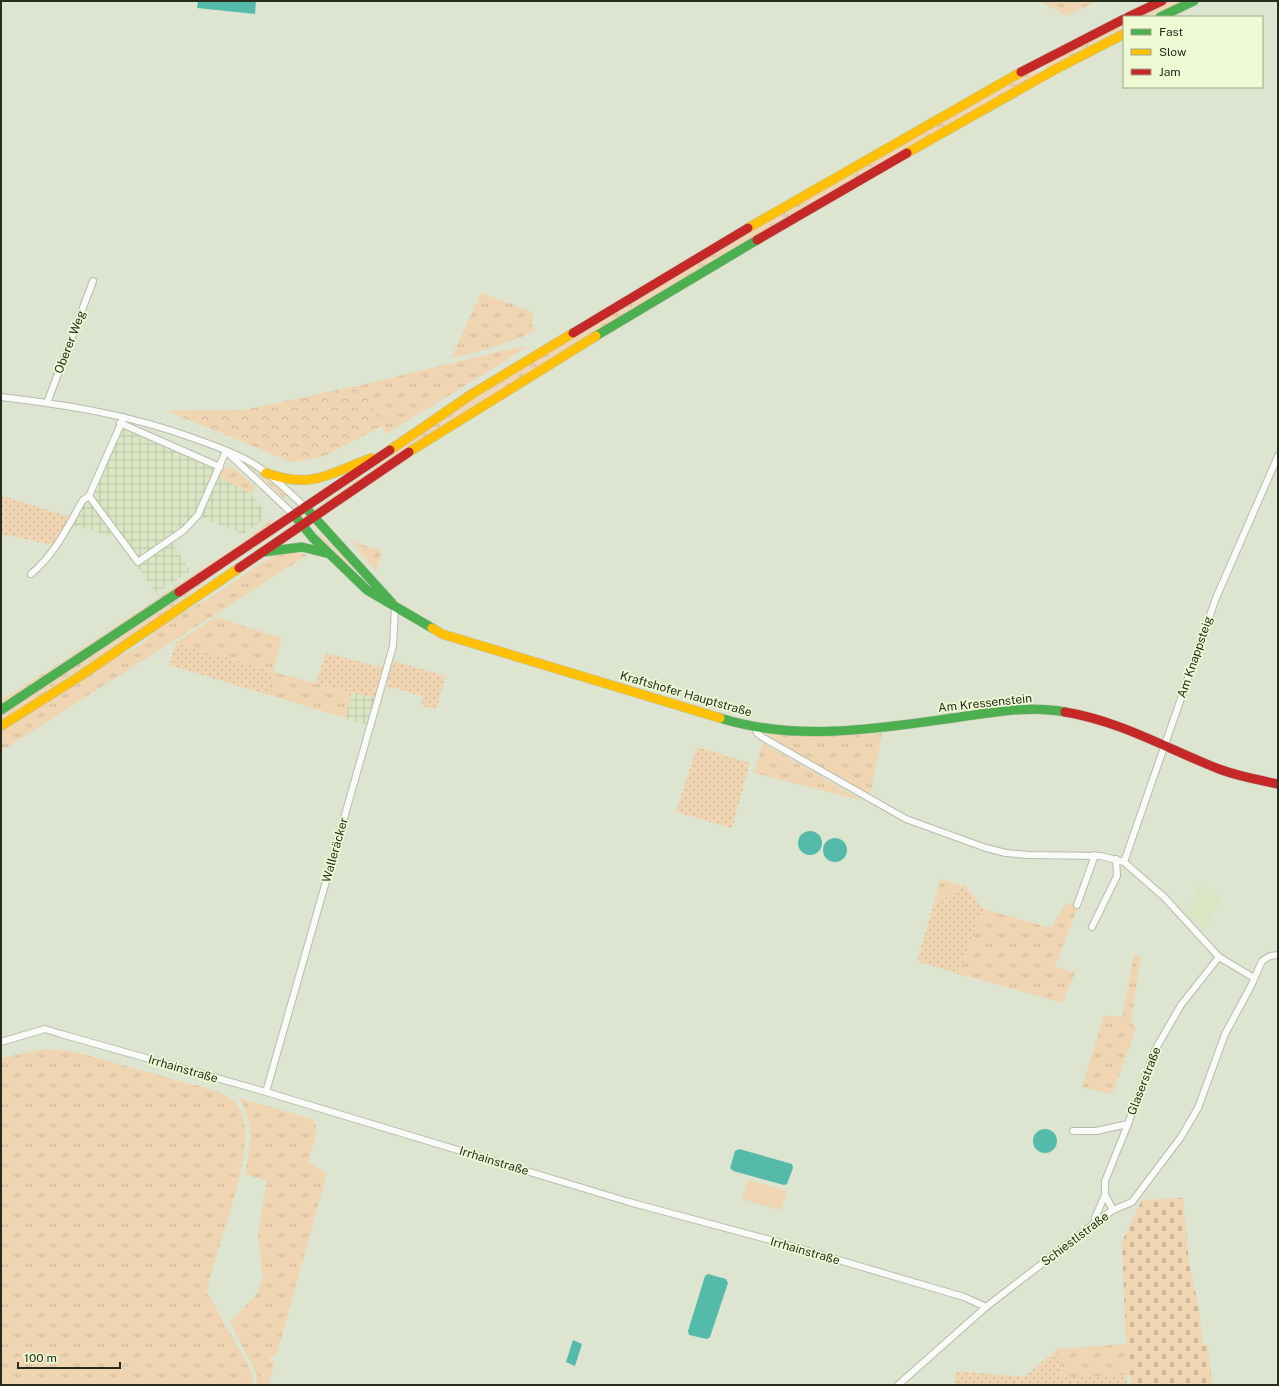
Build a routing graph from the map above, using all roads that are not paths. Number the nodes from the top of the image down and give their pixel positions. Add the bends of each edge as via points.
1 (1162, 1) edge
2 (1194, 1) edge
3 (1130, 16) edge
4 (1162, 16) edge
5 (1123, 20) edge
6 (1123, 35) edge
7 (94, 281) dead end
8 (1, 397) edge
9 (47, 403) junction
10 (124, 417) junction
11 (120, 423) junction
12 (226, 451) junction
13 (383, 454) junction
14 (1278, 456) edge
15 (220, 467) junction
16 (266, 473) junction
17 (89, 496) junction
18 (305, 507) junction
19 (294, 515) junction
20 (314, 517) junction
21 (303, 525) junction
22 (263, 552) junction
23 (329, 554) junction
24 (31, 574) dead end
25 (395, 607) junction
26 (1, 710) edge
27 (1, 726) edge
28 (755, 727) junction
29 (1164, 747) junction
30 (1278, 784) edge
31 (1096, 855) junction
32 (1116, 859) junction
33 (1124, 862) junction
34 (1077, 905) dead end
35 (1092, 927) dead end
36 (1278, 955) edge
37 (1219, 957) junction
38 (1254, 978) junction
39 (1, 1042) edge
40 (266, 1092) junction
41 (1128, 1124) junction
42 (1073, 1131) dead end
43 (1105, 1195) junction
44 (1113, 1210) junction
45 (1096, 1222) junction
46 (986, 1307) junction
47 (898, 1385) edge

1 - 3 main road
2 - 4 main road
5 - 13 main road via 1025,70 646,289 472,394
6 - 20 main road via 1056,69 729,256 478,408
7 - 9 street, Oberer Weg
8 - 9 street
9 - 10 street via 75,406
10 - 11 street
10 - 12 street via 158,425
11 - 15 street
11 - 17 street
12 - 15 street
12 - 16 street via 251,462
12 - 19 street
13 - 16 main road via 324,478 303,483 280,479
13 - 18 main road
14 - 29 street, Am Knappsteig via 1216,598
15 - 17 street via 198,515 184,530 138,562
16 - 18 street
17 - 24 street via 83,500 54,549
18 - 19 main road
18 - 20 main road, Kraftshofer Hauptstraße
19 - 21 main road, Kraftshofer Hauptstraße
19 - 26 main road
20 - 21 main road
20 - 25 main road, Kraftshofer Hauptstraße
21 - 22 main road
21 - 23 main road, Kraftshofer Hauptstraße
22 - 23 main road via 300,546
22 - 27 main road via 77,678
23 - 25 main road, Kraftshofer Hauptstraße via 372,595
25 - 28 main road, Kraftshofer Hauptstraße via 430,628 456,639
25 - 40 street, Walleräcker via 393,646
28 - 29 main road, Am Kressenstein via 795,731 846,731 1013,710 1042,709 1095,718
28 - 31 street, Kraftshofer Hauptstraße via 762,737 906,819 1006,853
29 - 30 main road, Am Kressenstein via 1231,774
29 - 33 street, Am Knappsteig
31 - 32 street, Kraftshofer Hauptstraße
31 - 34 street
32 - 33 street, Kraftshofer Hauptstraße
32 - 35 street via 1117,876
33 - 37 street, Kraftshofer Hauptstraße via 1164,897
36 - 38 street via 1262,961
37 - 38 street, Kraftshofer Hauptstraße
37 - 41 street, Glaserstraße via 1181,1005 1155,1050
38 - 44 street, Schiestlstraße via 1225,1034 1198,1108 1181,1137 1132,1202
39 - 40 street, Irrhainstraße via 45,1029
40 - 46 street, Irrhainstraße via 629,1202 774,1241 964,1297
41 - 42 street via 1096,1132
41 - 43 street, Glaserstraße via 1105,1181
43 - 44 street
43 - 45 street, Glaserstraße via 1095,1218
44 - 45 street, Schiestlstraße
45 - 46 street, Schiestlstraße
46 - 47 street, Schiestlstraße

